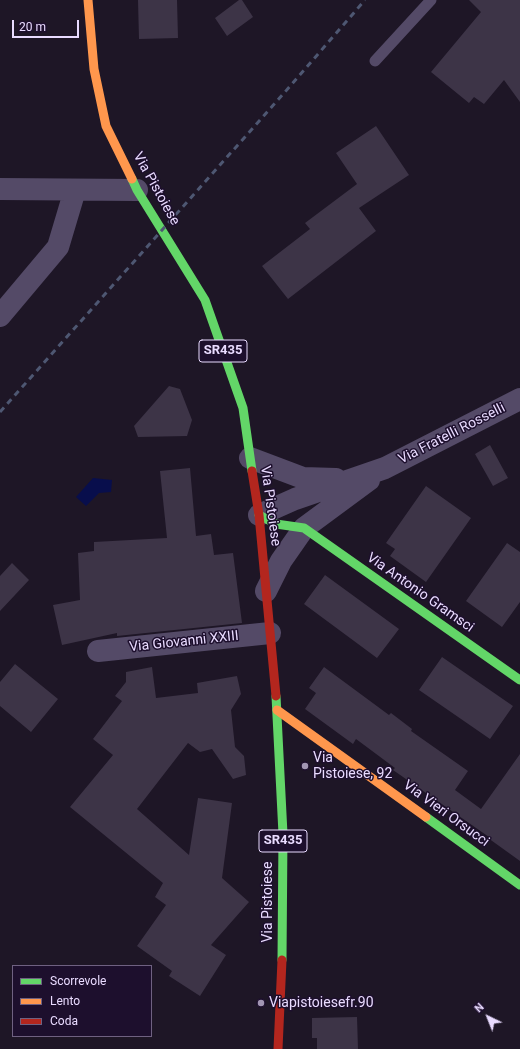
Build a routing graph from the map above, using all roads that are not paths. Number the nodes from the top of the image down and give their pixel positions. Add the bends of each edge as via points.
1 (88, 0) edge
2 (431, 0) edge
3 (376, 61) dead end
4 (0, 189) edge
5 (75, 190) junction
6 (137, 190) junction
7 (0, 316) edge
8 (520, 399) edge
9 (250, 458) junction
10 (384, 468) junction
11 (259, 515) junction
12 (304, 528) junction
13 (266, 591) junction
14 (270, 633) junction
15 (98, 651) dead end
16 (520, 680) edge
17 (277, 710) junction
18 (520, 885) edge
19 (278, 1049) edge

1 - 6 main road, Via Pistoiese / SR435 via 94,69 106,126
2 - 3 lane
4 - 5 street
5 - 6 street
5 - 7 street via 58,247
6 - 9 main road, Via Pistoiese / SR435 via 205,300 243,408
8 - 10 street, Via Fratelli Rosselli
9 - 10 street, Via Fratelli Rosselli via 303,478 337,479
9 - 11 main road, Via Pistoiese / SR435
10 - 11 street, Via Fratelli Rosselli via 295,499
10 - 12 street, Via Fratelli Rosselli
11 - 12 main road via 276,524
11 - 13 main road, Via Pistoiese / SR435
12 - 13 street, Via Fratelli Rosselli via 281,561
12 - 16 main road, Via Antonio Gramsci
13 - 14 main road, Via Pistoiese / SR435
14 - 15 street, Via Giovanni XXIII
14 - 17 main road, Via Pistoiese / SR435
17 - 18 main road, Via Vieri Orsucci
17 - 19 main road, Via Pistoiese / SR435 via 283,940

